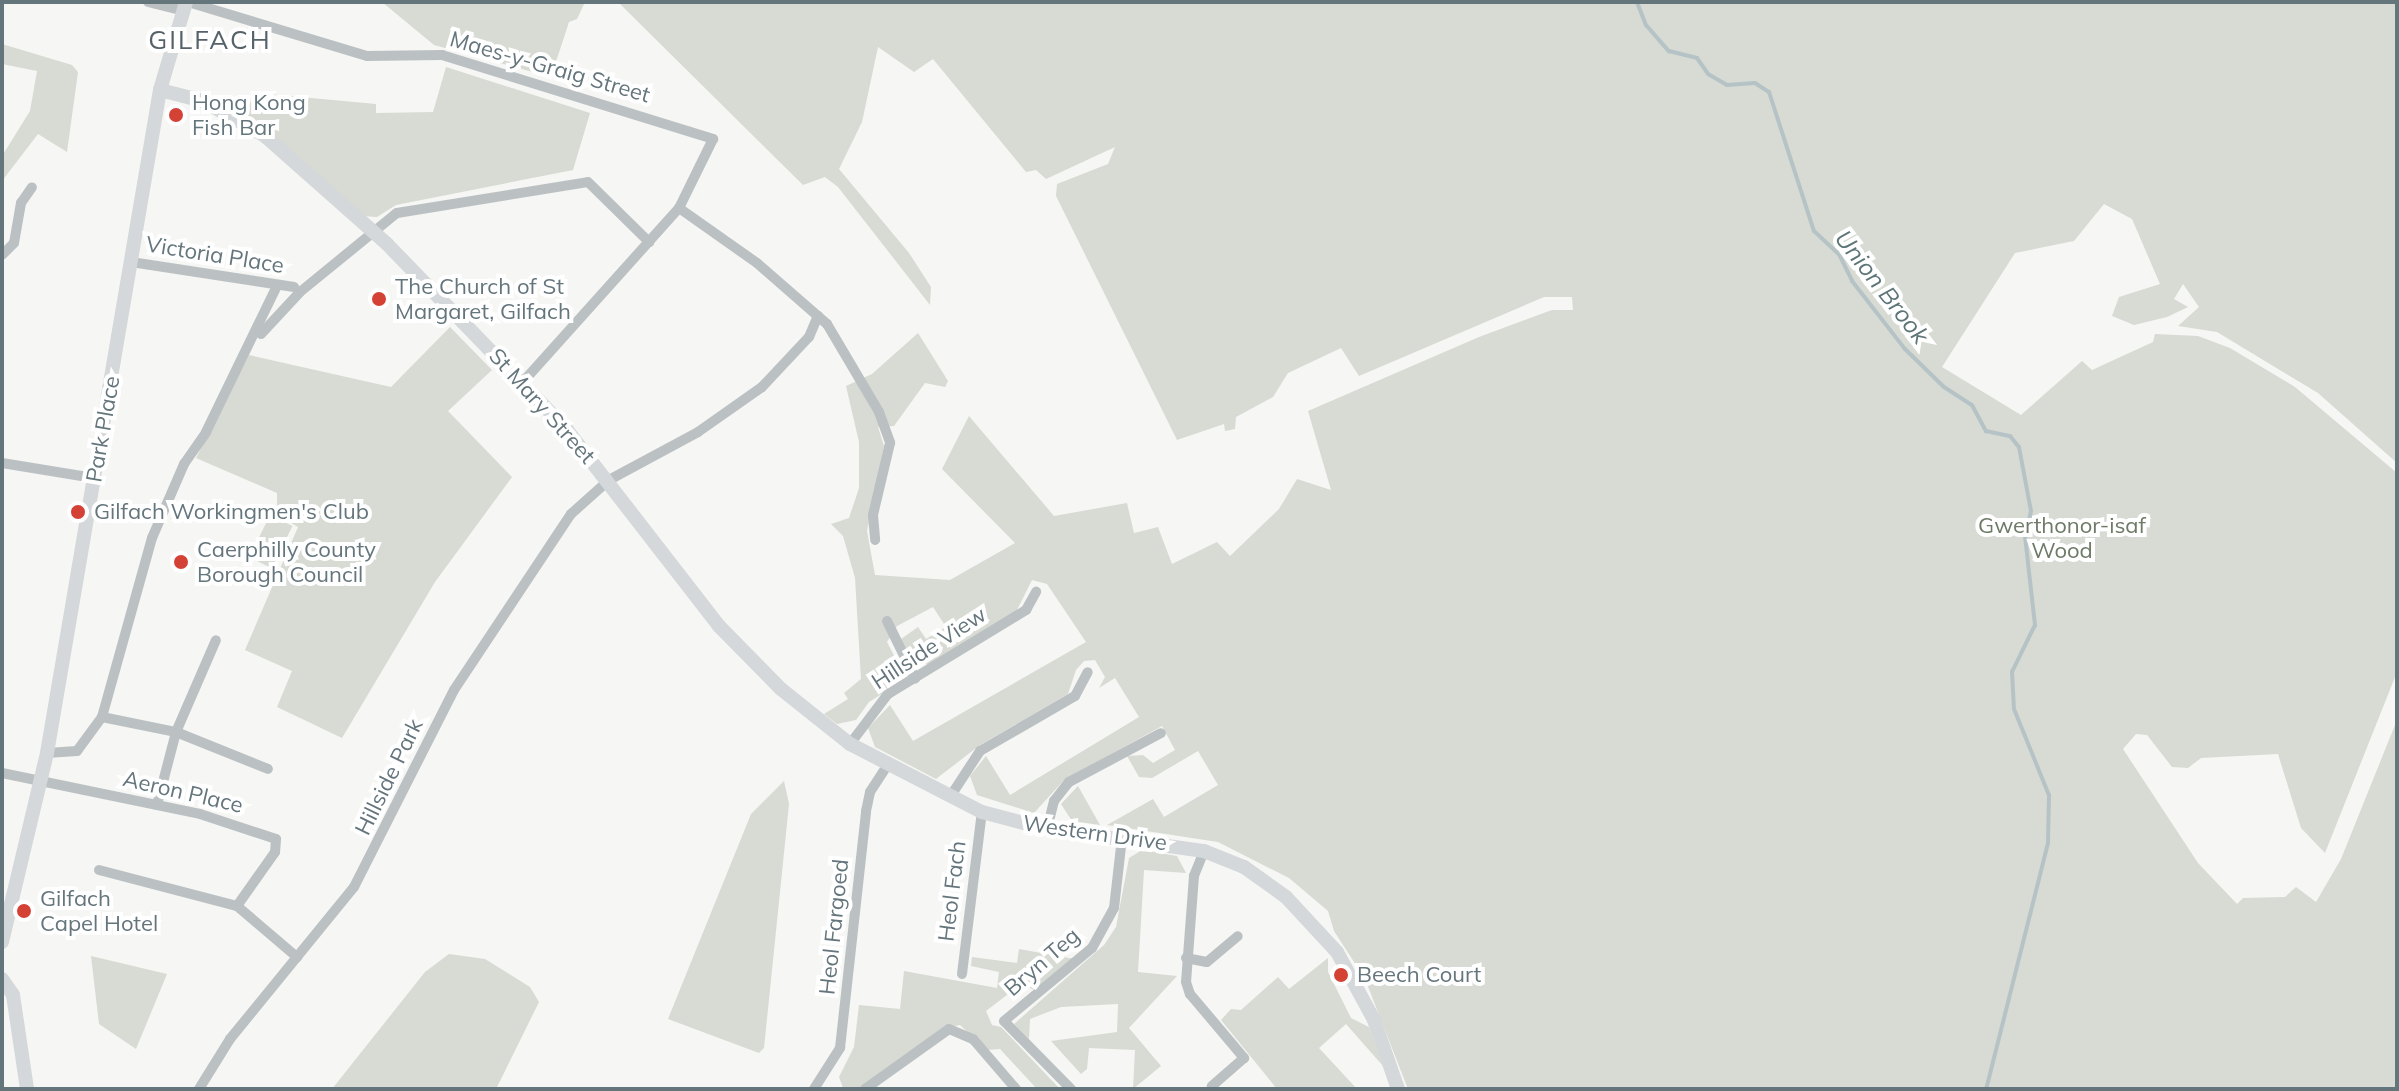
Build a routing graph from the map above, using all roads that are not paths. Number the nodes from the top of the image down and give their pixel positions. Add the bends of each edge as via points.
1 (148, 2) edge
2 (186, 5) edge
3 (160, 90) junction
4 (32, 187) dead end
5 (679, 208) junction
6 (372, 232) junction
7 (649, 242) junction
8 (2, 255) edge
9 (131, 262) junction
10 (294, 287) dead end
11 (276, 288) junction
12 (818, 316) junction
13 (261, 334) dead end
14 (523, 382) junction
15 (2, 463) edge
16 (94, 478) junction
17 (609, 480) junction
18 (875, 540) dead end
19 (1036, 592) dead end
20 (887, 621) dead end
21 (216, 640) dead end
22 (1088, 672) dead end
23 (915, 678) junction
24 (102, 717) junction
25 (176, 732) junction
26 (1161, 733) dead end
27 (850, 744) junction
28 (47, 753) junction
29 (887, 766) junction
30 (268, 769) dead end
31 (2, 773) edge
32 (41, 782) junction
33 (950, 797) junction
34 (157, 805) junction
35 (982, 812) junction
36 (1047, 829) junction
37 (1122, 838) junction
38 (1204, 851) junction
39 (99, 870) dead end
40 (237, 906) junction
41 (1238, 936) dead end
42 (2, 942) edge
43 (297, 957) junction
44 (1186, 958) junction
45 (962, 974) dead end
46 (2, 979) edge
47 (8, 1019) edge
48 (818, 1086) edge
49 (1212, 1086) dead end
50 (27, 1089) edge
51 (199, 1089) edge
52 (833, 1089) edge
53 (865, 1089) edge
54 (1016, 1089) edge
55 (1071, 1089) edge
56 (1398, 1089) edge

1 - 2 street, Maes-y-Graig Street
2 - 3 street, Park Place
2 - 5 street, Maes-y-Graig Street via 367,56 442,55 713,139
3 - 6 street, St Mary Street via 203,101 265,136
3 - 9 street, Park Place
4 - 8 street via 21,203 14,243
5 - 7 street
5 - 12 street via 753,260
6 - 7 street via 397,213 588,182
6 - 13 street via 300,292
6 - 14 street, St Mary Street
7 - 14 street
9 - 11 street, Victoria Place
9 - 16 street, Park Place
10 - 11 street, Victoria Place
11 - 24 street via 206,432 184,464 152,538
12 - 17 street, Hillside Park via 809,337 762,387 698,432
12 - 18 street via 879,412 890,443 873,515
14 - 17 street, St Mary Street
15 - 16 street
16 - 28 street, Park Place
17 - 27 street, Western Drive via 719,626 781,689
17 - 43 street, Hillside Park via 571,514 454,690 367,866
19 - 23 street, Hillside View via 1026,610
20 - 23 street
21 - 25 street
22 - 33 street via 1075,696 980,751
23 - 27 street, Hillside View via 888,694
24 - 25 street
24 - 28 street via 77,751
25 - 30 street
25 - 34 street
26 - 36 street via 1069,782 1054,801
27 - 29 street, Western Drive
28 - 32 street, Park Place
29 - 33 street, Western Drive
29 - 48 street, Heol Fargoed via 870,792 840,1048
31 - 32 street, Aeron Place
32 - 34 street, Aeron Place
32 - 42 street, Park Place
33 - 35 street, Western Drive
34 - 40 street, Aeron Place via 276,839 275,852
35 - 36 street, Western Drive
35 - 45 street, Heol Fach
36 - 37 street, Western Drive
37 - 38 street, Western Drive
37 - 55 street, Bryn Teg via 1114,908 1099,938 1004,1021
38 - 44 street via 1194,876
38 - 56 street, Western Drive via 1244,867 1313,920 1374,1020
39 - 40 street
40 - 43 street
41 - 44 street via 1207,962
43 - 51 street, Hillside Park via 230,1039
44 - 49 street via 1190,994 1244,1058
46 - 47 street via 13,995
47 - 50 street
48 - 52 street
53 - 54 street via 949,1029 973,1039

